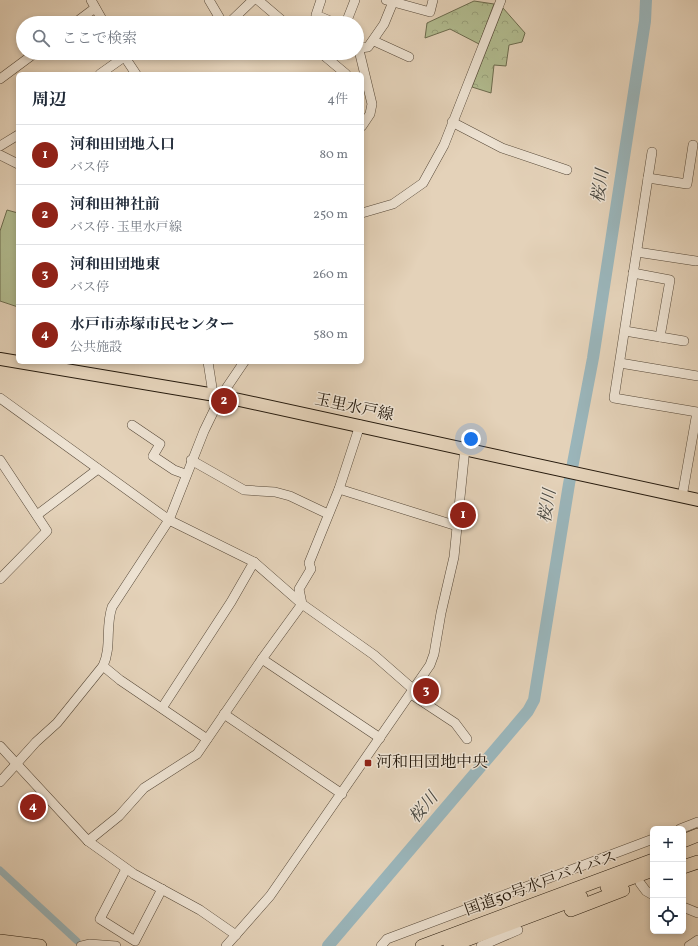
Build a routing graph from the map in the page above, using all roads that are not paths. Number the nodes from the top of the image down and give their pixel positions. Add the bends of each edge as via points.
1 (209, 0) edge
2 (254, 0) edge
3 (258, 0) edge
4 (321, 0) edge
5 (355, 0) edge
6 (433, 0) edge
7 (501, 0) edge
8 (390, 1) edge
9 (93, 4) edge
10 (82, 16) edge
11 (100, 16) edge
12 (218, 16) edge
13 (237, 16) edge
14 (277, 16) edge
15 (318, 16) edge
16 (349, 16) edge
17 (374, 41) junction
18 (364, 46) edge
19 (409, 57) dead end
20 (26, 60) edge
21 (117, 60) edge
22 (126, 60) edge
23 (331, 60) edge
24 (360, 60) edge
25 (102, 72) edge
26 (135, 72) edge
27 (344, 72) edge
28 (362, 72) edge
29 (0, 79) edge
30 (365, 88) edge
31 (452, 122) junction
32 (364, 123) edge
33 (16, 137) edge
34 (693, 145) dead end
35 (0, 146) edge
36 (652, 152) dead end
37 (0, 155) edge
38 (16, 163) edge
39 (567, 170) dead end
40 (648, 178) junction
41 (364, 212) edge
42 (637, 252) junction
43 (696, 261) dead end
44 (634, 273) junction
45 (625, 331) junction
46 (660, 337) junction
47 (684, 342) dead end
48 (0, 359) edge
49 (16, 362) edge
50 (30, 364) edge
51 (209, 364) edge
52 (242, 364) edge
53 (620, 364) junction
54 (698, 376) edge
55 (217, 395) junction
56 (0, 398) edge
57 (132, 425) dead end
58 (360, 425) junction
59 (465, 448) junction
60 (0, 460) edge
61 (191, 460) junction
62 (98, 469) junction
63 (185, 474) junction
64 (339, 489) junction
65 (682, 497) junction
66 (698, 500) edge
67 (328, 514) junction
68 (37, 515) junction
69 (169, 520) junction
70 (457, 526) junction
71 (254, 562) junction
72 (0, 579) edge
73 (302, 604) junction
74 (262, 659) junction
75 (103, 666) junction
76 (412, 692) junction
77 (162, 708) junction
78 (224, 714) junction
79 (380, 738) junction
80 (207, 739) junction
81 (467, 739) dead end
82 (0, 746) edge
83 (16, 764) junction
84 (0, 782) edge
85 (342, 794) junction
86 (698, 822) edge
87 (686, 827) edge
88 (698, 836) edge
89 (650, 840) edge
90 (686, 840) edge
91 (88, 841) junction
92 (698, 843) edge
93 (686, 848) edge
94 (650, 853) edge
95 (698, 853) edge
96 (686, 858) edge
97 (650, 861) edge
98 (698, 862) edge
99 (686, 866) edge
100 (126, 868) junction
101 (650, 871) edge
102 (650, 880) edge
103 (640, 883) junction
104 (162, 889) junction
105 (650, 893) edge
106 (686, 908) edge
107 (698, 913) edge
108 (490, 926) junction
109 (518, 930) junction
110 (236, 935) junction
111 (698, 940) edge
112 (0, 941) edge
113 (445, 943) edge
114 (40, 946) edge
115 (81, 946) edge
116 (116, 946) edge
117 (226, 946) edge
118 (381, 946) edge
119 (422, 946) edge
120 (481, 946) edge
121 (689, 946) edge

1 - 12 street
2 - 13 street
3 - 14 street
4 - 15 street via 316,15
5 - 16 street
6 - 8 street via 430,12
7 - 31 street
8 - 17 street
9 - 10 street
9 - 11 street
17 - 18 street via 368,47
17 - 19 street
20 - 29 street
21 - 25 street
22 - 26 street
23 - 27 street
24 - 28 street
30 - 32 street via 372,104 370,114
31 - 39 street via 502,148
31 - 41 street via 437,159 423,183 393,204
33 - 35 street
34 - 40 street via 687,184
36 - 40 street
37 - 38 street
40 - 42 street
42 - 43 street
42 - 44 street
44 - 45 street
44 - 46 street via 670,280
45 - 46 street
45 - 53 street
46 - 47 street
48 - 49 main road, 玉里水戸線
50 - 55 main road, 玉里水戸線
51 - 55 street
52 - 55 street
53 - 54 street
53 - 65 street via 614,398 697,412
55 - 58 main road, 玉里水戸線
55 - 61 street
56 - 62 street
57 - 63 street via 160,444 153,456
58 - 59 main road, 玉里水戸線
58 - 64 street
59 - 65 main road, 玉里水戸線
59 - 70 street
60 - 68 street
61 - 63 street
61 - 67 street via 244,490 275,492 290,496
62 - 68 street
62 - 69 street
63 - 69 street
64 - 67 street
64 - 70 street
65 - 66 main road, 玉里水戸線
67 - 73 street via 309,562 311,568 299,589
68 - 72 street via 47,531
69 - 71 street
69 - 75 street via 112,607 108,620 107,656
70 - 76 street via 454,557 434,654 427,671
71 - 73 street
71 - 77 street
73 - 74 street
73 - 76 street via 374,655
74 - 78 street
74 - 79 street
75 - 77 street
75 - 83 street via 57,723
76 - 79 street
76 - 81 street via 455,723
77 - 80 street
78 - 80 street
78 - 85 street
79 - 85 street
80 - 91 street via 197,754 144,788 119,816
82 - 83 street
83 - 84 street
83 - 91 street
85 - 110 street via 270,896
86 - 87 street
88 - 90 highway
89 - 118 street via 387,939
91 - 100 street
92 - 93 highway
94 - 108 highway via 531,898
95 - 96 highway
97 - 108 highway, 国道50号水戸バイパス
98 - 99 highway
100 - 104 street
100 - 104 street via 100,919 135,941
101 - 108 highway, 国道50号水戸バイパス
102 - 103 highway
103 - 105 street
103 - 109 highway
104 - 110 street via 200,910
106 - 107 street
108 - 109 highway
108 - 113 highway, 国道50号水戸バイパス
109 - 120 street
110 - 117 street
111 - 121 street
112 - 114 highway
113 - 119 highway, 国道50号水戸バイパス
115 - 116 street

